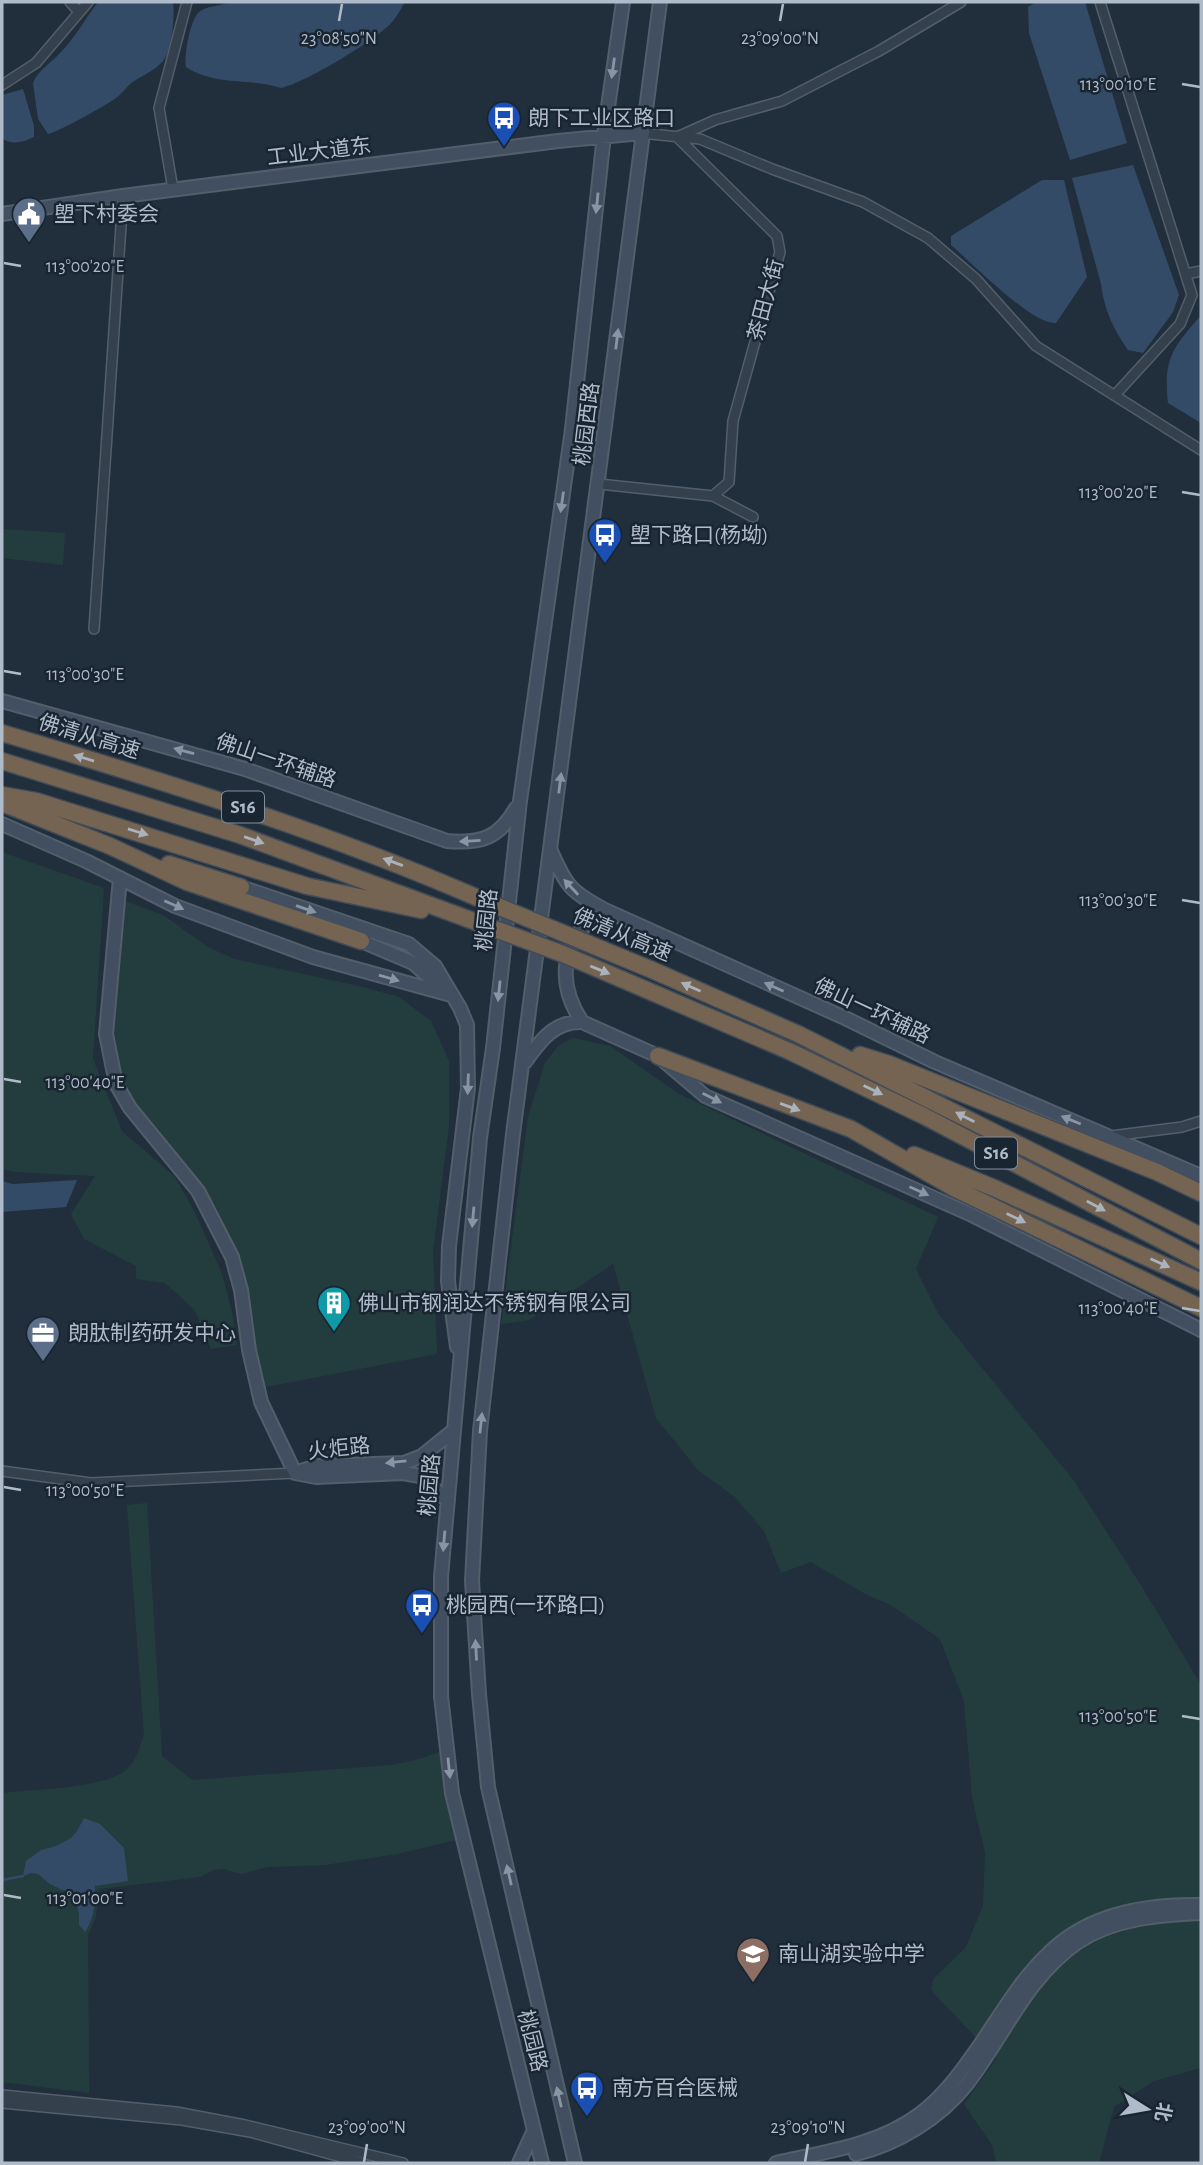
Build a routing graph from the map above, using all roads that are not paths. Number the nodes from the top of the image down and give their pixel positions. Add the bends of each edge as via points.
1 (70, 2) edge
2 (88, 2) edge
3 (187, 2) edge
4 (623, 2) edge
5 (660, 2) edge
6 (961, 2) edge
7 (1100, 2) edge
8 (79, 12) junction
9 (2, 85) edge
10 (641, 133) junction
11 (604, 135) junction
12 (677, 136) junction
13 (173, 189) junction
14 (123, 196) junction
15 (2, 214) edge
16 (1201, 271) edge
17 (1186, 274) junction
18 (1115, 395) junction
19 (1201, 450) edge
20 (599, 484) junction
21 (713, 496) junction
22 (753, 517) dead end
23 (94, 629) dead end
24 (2, 701) edge
25 (2, 733) edge
26 (2, 761) edge
27 (2, 795) edge
28 (520, 801) junction
29 (2, 803) edge
30 (2, 824) edge
31 (110, 846) junction
32 (551, 851) junction
33 (120, 878) junction
34 (241, 887) joint
35 (605, 910) junction
36 (468, 919) junction
37 (361, 941) joint
38 (451, 995) junction
39 (582, 1022) junction
40 (817, 1042) junction
41 (658, 1056) junction
42 (522, 1065) junction
43 (1201, 1121) edge
44 (850, 1129) junction
45 (1111, 1136) junction
46 (1201, 1176) edge
47 (1201, 1193) edge
48 (1201, 1236) edge
49 (1201, 1261) edge
50 (1201, 1282) edge
51 (1201, 1308) edge
52 (1201, 1330) edge
53 (460, 1368) junction
54 (454, 1430) junction
55 (2, 1471) edge
56 (295, 1473) junction
57 (448, 1500) junction
58 (1201, 1905) edge
59 (1201, 1913) edge
60 (2, 2095) edge
61 (2, 2103) edge
62 (534, 2130) junction
63 (363, 2163) edge
64 (403, 2163) edge
65 (519, 2163) edge
66 (542, 2163) edge
67 (575, 2163) edge
68 (776, 2163) edge
69 (815, 2163) edge

1 - 8 street
2 - 8 street
3 - 13 street via 159,108
4 -> 11 main road, 桃园西路
5 - 10 main road, 桃园西路
6 - 12 street via 782,101
7 - 17 street
8 - 9 street via 36,64
10 - 11 main road, 工业大道东
10 - 12 street
20 -> 10 main road, 桃园西路
11 - 13 main road, 工业大道东
11 -> 28 main road, 桃园西路 via 572,429
12 - 18 street via 700,139 863,202 928,238 976,279 1036,346
12 - 21 street, 茶田大街 via 778,236 780,252 733,421 729,482
13 - 14 main road, 工业大道东
14 - 15 main road, 工业大道东
14 - 23 street
16 - 17 street
17 - 18 street via 1192,295 1180,324
18 - 19 street
20 - 21 street
32 -> 20 main road, 桃园西路
21 - 22 street
28 -> 24 main road, 佛山一环辅路 via 508,822 482,841 447,841 245,769
40 -> 25 highway, 佛清从高速 / S16, bridge via 413,869 240,806
26 -> 36 highway, 佛清从高速 / S16 via 240,835
27 -> 36 highway via 36,801 307,886
28 -> 53 main road, 桃园路 via 480,1138
29 - 31 highway
30 - 33 main road
31 - 34 highway
31 - 37 highway via 187,882
35 -> 32 main road, 佛山一环辅路 via 575,893
32 - 42 main road, 桃园路
33 -> 38 main road via 175,906 313,957
33 - 56 main road via 106,1034 116,1084 198,1191 232,1257 261,1402
34 -> 38 main road via 409,944 435,966
35 - 39 main road via 583,927 565,964 571,1006
45 -> 35 main road, 佛山一环辅路 via 935,1062
36 -> 49 highway, 佛清从高速 / S16, bridge via 789,1051
37 - 38 main road via 413,963
38 -> 53 main road via 467,1026 468,1048 448,1281
39 - 41 main road
39 - 42 main road via 555,1028
40 - 47 highway via 889,1064
48 -> 40 highway, 佛清从高速 / S16
41 -> 44 highway
41 -> 52 main road via 705,1096 972,1215
67 -> 42 main road, 桃园路 via 488,1787 472,1581 480,1431
43 - 45 street
44 -> 50 highway via 995,1188
44 -> 51 highway via 954,1188
45 - 46 main road, 佛山一环辅路
53 - 54 main road, 桃园路
54 -> 56 main road, 火炬路 via 422,1456 404,1462 316,1466
54 - 57 main road, 桃园路
55 - 56 street via 91,1483
56 - 57 main road, 火炬路 via 316,1477 403,1473 420,1476
57 -> 62 main road, 桃园路 via 441,1577 441,1696 452,1793
58 - 68 main road via 1139,1908 1076,1931 1050,1951 957,2077 918,2116 863,2144
59 - 69 main road via 1152,1915 1080,1941 1035,1982 967,2085 932,2119 866,2151
60 - 64 street via 176,2112
61 - 63 street via 182,2120 250,2132
62 - 65 main road
62 - 66 main road, 桃园路

